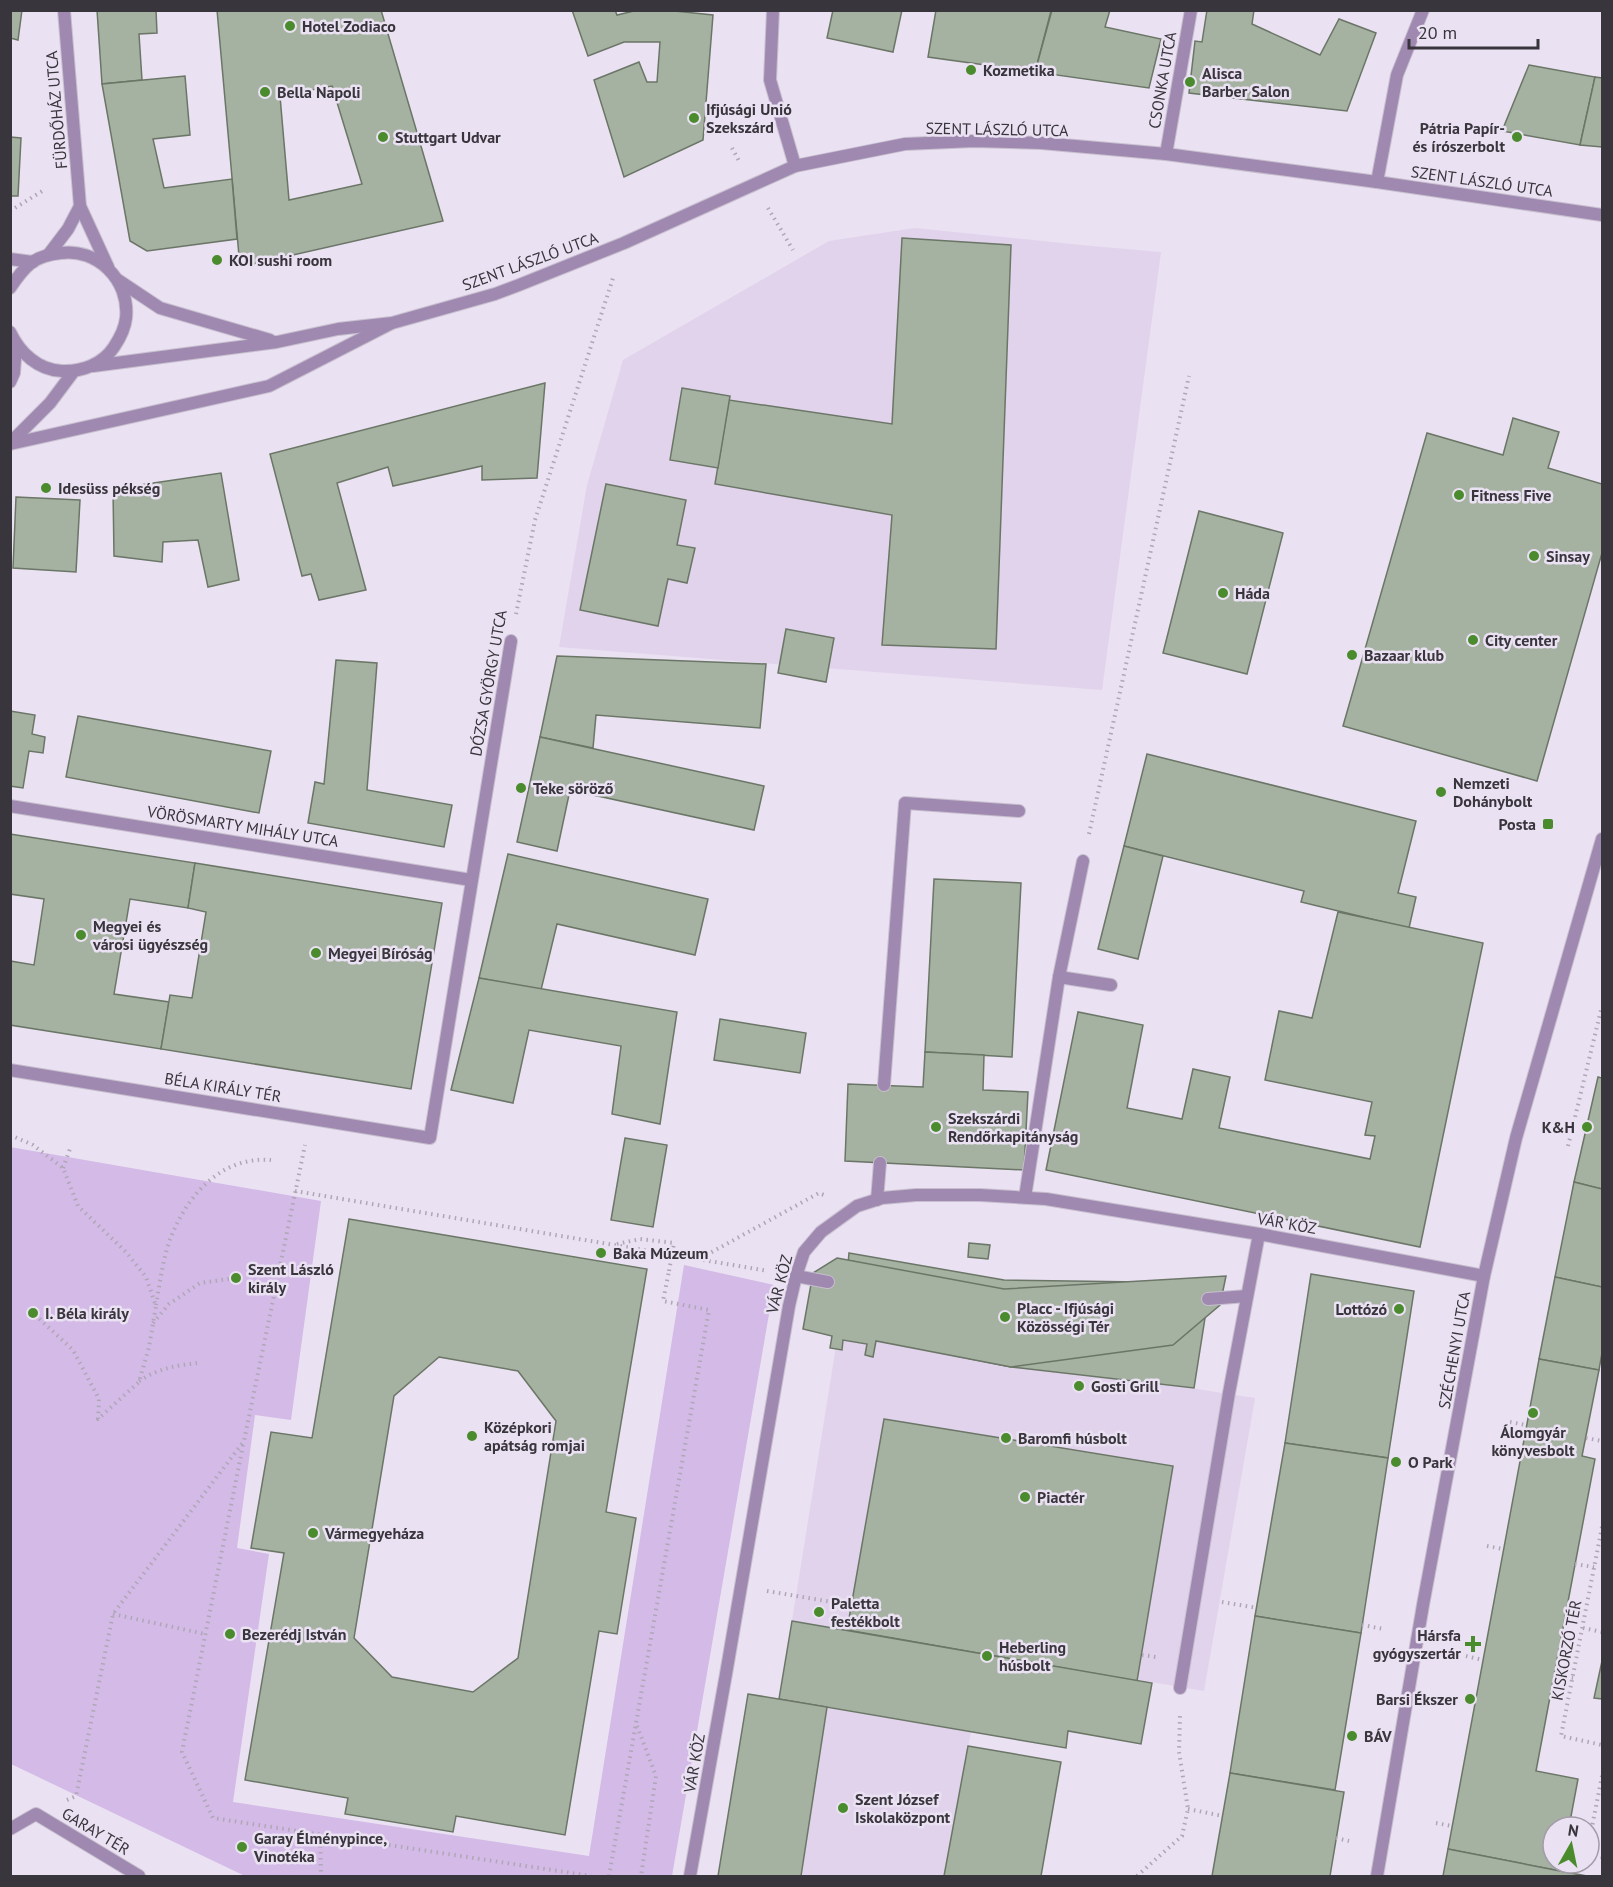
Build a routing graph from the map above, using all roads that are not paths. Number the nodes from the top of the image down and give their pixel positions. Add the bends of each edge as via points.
1 (64, 10) edge
2 (773, 10) edge
3 (1191, 10) edge
4 (1423, 10) edge
5 (1166, 154) junction
6 (795, 166) junction
7 (1377, 182) junction
8 (80, 206) junction
9 (1602, 215) edge
10 (49, 254) junction
11 (10, 259) edge
12 (33, 262) junction
13 (108, 268) junction
14 (117, 279) junction
15 (10, 288) edge
16 (392, 323) junction
17 (10, 332) edge
18 (277, 342) junction
19 (16, 346) junction
20 (93, 366) junction
21 (74, 371) junction
22 (10, 382) edge
23 (10, 442) edge
24 (511, 640) road end
25 (10, 806) edge
26 (1019, 811) dead end
27 (1602, 839) edge
28 (1083, 861) road end
29 (471, 880) junction
30 (1059, 977) junction
31 (1111, 985) dead end
32 (10, 1070) edge
33 (884, 1085) dead end
34 (430, 1138) joint
35 (880, 1163) dead end
36 (1025, 1197) junction
37 (877, 1200) junction
38 (1259, 1234) junction
39 (796, 1276) junction
40 (1484, 1276) junction
41 (828, 1282) dead end
42 (1247, 1296) junction
43 (1208, 1299) dead end
44 (1180, 1688) road end
45 (10, 1829) edge
46 (139, 1876) edge
47 (690, 1876) edge
48 (1377, 1876) edge

1 - 8 street, FÜRDŐHÁZ UTCA
2 - 6 street via 770,80
3 - 5 street, CSONKA UTCA
4 - 7 street via 1397,75
5 - 6 street, SZENT LÁSZLÓ UTCA via 974,141 905,144
5 - 7 street, SZENT LÁSZLÓ UTCA
6 - 16 street, SZENT LÁSZLÓ UTCA via 624,243 495,294
7 - 9 street, SZENT LÁSZLÓ UTCA
8 - 10 street
8 - 13 street, FÜRDŐHÁZ UTCA
10 - 12 street
10 - 13 street via 70,252 90,256
11 - 12 street
12 - 15 street
13 - 14 street
14 - 18 street, SZENT LÁSZLÓ UTCA via 160,308
14 - 20 street via 125,297 126,318 121,337 110,354
16 - 18 street, SZENT LÁSZLÓ UTCA
16 - 23 street via 269,386
17 - 19 street
18 - 20 street, SZENT LÁSZLÓ UTCA
19 - 21 street via 42,366
19 - 22 street
20 - 21 street, SZENT LÁSZLÓ UTCA
21 - 23 street via 50,403
24 - 29 street, DÓZSA GYÖRGY UTCA
25 - 29 street, VÖRÖSMARTY MIHÁLY UTCA
26 - 33 street via 904,803
27 - 40 street, SZÉCHENYI UTCA via 1516,1138
28 - 30 street
29 - 34 street, DÓZSA GYÖRGY UTCA
30 - 31 street
30 - 36 street
32 - 34 street, BÉLA KIRÁLY TÉR
35 - 37 street
36 - 37 street, VÁR KÖZ via 916,1195
36 - 38 street, VÁR KÖZ
37 - 39 street, VÁR KÖZ via 857,1206 820,1232 804,1252
38 - 40 street, VÁR KÖZ
38 - 42 street
39 - 41 street
39 - 47 street, VÁR KÖZ
40 - 48 street, SZÉCHENYI UTCA
42 - 43 street
42 - 44 street
45 - 46 street, GARAY TÉR via 36,1814

